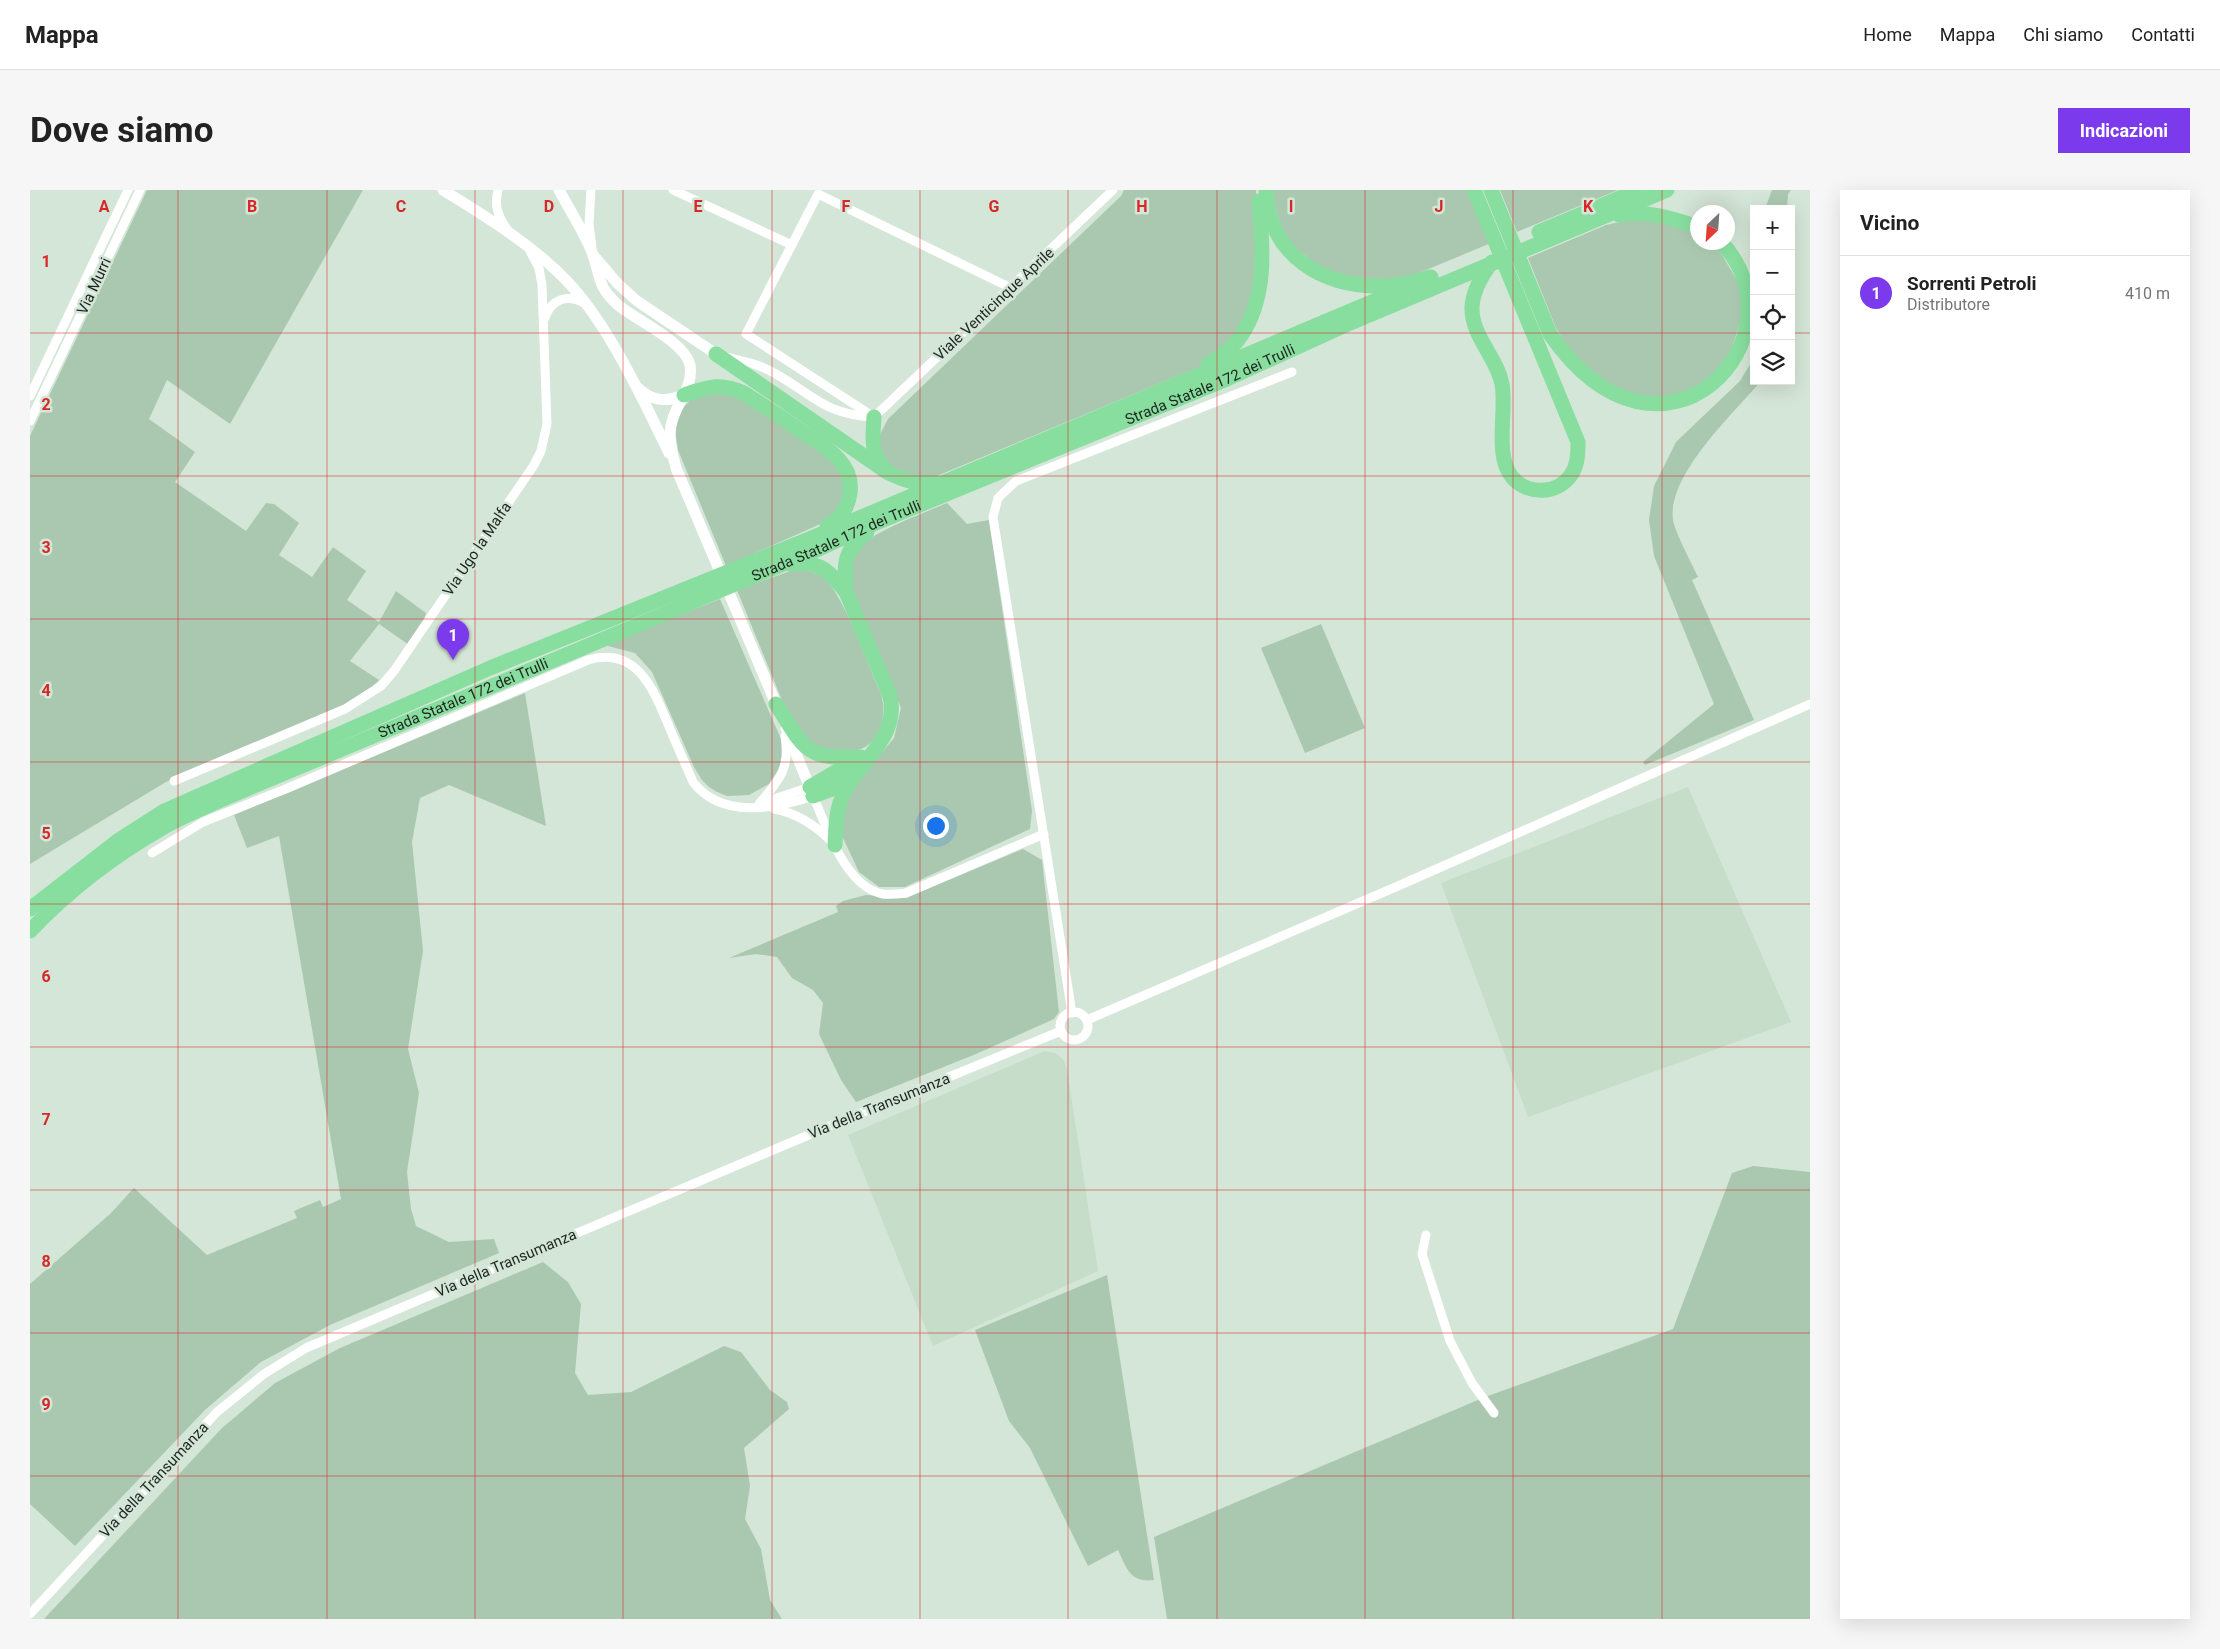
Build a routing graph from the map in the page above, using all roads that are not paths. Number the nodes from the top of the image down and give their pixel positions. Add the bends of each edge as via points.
1 (128, 190) edge
2 (140, 190) edge
3 (443, 190) edge
4 (498, 190) edge
5 (559, 190) edge
6 (592, 190) edge
7 (673, 190) edge
8 (1113, 190) edge
9 (1258, 190) edge
10 (1266, 190) edge
11 (1474, 190) edge
12 (1491, 190) edge
13 (1639, 190) edge
14 (1667, 190) edge
15 (1493, 215) junction
16 (1583, 225) junction
17 (1690, 225) edge
18 (509, 232) junction
19 (792, 245) junction
20 (527, 246) junction
21 (1727, 250) edge
22 (593, 254) junction
23 (1492, 262) junction
24 (1431, 278) junction
25 (1522, 286) junction
26 (1011, 288) junction
27 (584, 303) junction
28 (545, 323) junction
29 (716, 354) junction
30 (30, 372) edge
31 (1292, 372) dead end
32 (39, 377) junction
33 (1193, 377) junction
34 (632, 380) junction
35 (49, 381) junction
36 (684, 395) junction
37 (30, 396) edge
38 (874, 417) junction
39 (30, 421) edge
40 (676, 468) junction
41 (887, 472) junction
42 (949, 479) junction
43 (878, 522) junction
44 (807, 540) junction
45 (775, 568) junction
46 (846, 592) junction
47 (1810, 704) edge
48 (779, 711) junction
49 (875, 750) junction
50 (861, 757) junction
51 (854, 775) junction
52 (174, 781) dead end
53 (811, 791) junction
54 (758, 806) junction
55 (1044, 834) junction
56 (835, 845) junction
57 (152, 853) dead end
58 (30, 909) edge
59 (30, 931) edge
60 (1072, 1013) junction
61 (1087, 1020) junction
62 (1062, 1031) junction
63 (1426, 1234) dead end
64 (1494, 1413) dead end
65 (30, 1614) edge

1 - 32 street, Via Murri
2 - 35 street, Via Murri
3 - 18 street
4 - 18 street via 497,214
5 - 22 street
6 - 22 street via 589,224
7 - 19 street
8 - 26 street, Viale Venticinque Aprile
9 - 33 highway via 1263,251 1260,284 1251,313 1238,340
10 - 24 highway via 1268,212 1281,240 1290,253 1313,271 1340,281 1369,286 1398,285
11 - 15 highway
12 - 15 highway
13 - 24 highway, Strada Statale 172 dei Trulli
14 - 16 highway, Strada Statale 172 dei Trulli
15 - 25 highway
16 - 17 highway via 1634,213
16 - 23 highway, Strada Statale 172 dei Trulli
18 - 20 street
19 - 26 street via 818,194
19 - 38 street via 746,334
20 - 27 street via 566,280
20 - 28 street, Via Ugo la Malfa via 541,275
21 - 25 highway via 1747,280 1752,300 1750,330 1736,364 1727,375 1703,393 1675,404 1642,404 1598,386 1562,351
22 - 29 street via 637,301
22 - 36 street via 599,283 607,294 678,347 690,363 691,372
23 - 25 highway via 1474,293 1474,323 1497,367 1502,385 1504,462 1511,476 1524,487 1540,491 1557,486 1571,475 1578,456 1578,442
23 - 43 highway, Strada Statale 172 dei Trulli via 1227,380
24 - 33 highway, Strada Statale 172 dei Trulli
26 - 38 street, Viale Venticinque Aprile
27 - 28 street via 573,298 558,300 548,311
27 - 34 street
28 - 52 street, Via Ugo la Malfa via 548,410 541,451 394,671 381,686 344,710
29 - 38 street via 758,365 820,404 842,413
29 - 41 highway
30 - 32 street
31 - 55 street via 1016,481 998,498 993,516
32 - 35 street
32 - 37 street, Via Murri
33 - 42 highway, Strada Statale 172 dei Trulli
34 - 36 street via 652,398 665,400
34 - 40 street
35 - 39 street, Via Murri
36 - 40 street via 670,427
36 - 44 highway via 709,386 731,387 766,407 840,460 851,480 847,506 837,520
38 - 41 highway via 874,450
40 - 48 street
41 - 42 highway via 918,483
42 - 44 highway, Strada Statale 172 dei Trulli
43 - 45 highway, Strada Statale 172 dei Trulli
43 - 46 highway via 858,539 846,557
44 - 58 highway, Strada Statale 172 dei Trulli via 490,668 164,811 119,840
45 - 46 highway via 812,564 829,573
45 - 59 highway, Strada Statale 172 dei Trulli via 360,740 165,826 105,864
46 - 49 highway via 892,706 888,731
47 - 61 street
48 - 50 highway via 807,749 834,759
48 - 53 street
48 - 54 street via 787,746 786,764 779,780
49 - 50 highway
49 - 51 highway
50 - 53 highway
51 - 53 highway via 838,787
51 - 56 highway via 840,802
53 - 54 street via 786,805
53 - 56 street
54 - 56 street via 796,815 820,830
54 - 57 street via 721,804 699,790 644,676 620,659 598,657 203,822
55 - 56 street via 918,888 895,894 883,894 858,881
55 - 60 street
60 - 61 street via 1081,1014
60 - 62 street via 1062,1020
61 - 62 street via 1087,1031 1080,1039 1069,1039
62 - 65 street, Via della Transumanza via 306,1348 264,1374 217,1412
63 - 64 street via 1422,1254 1450,1341 1472,1383

